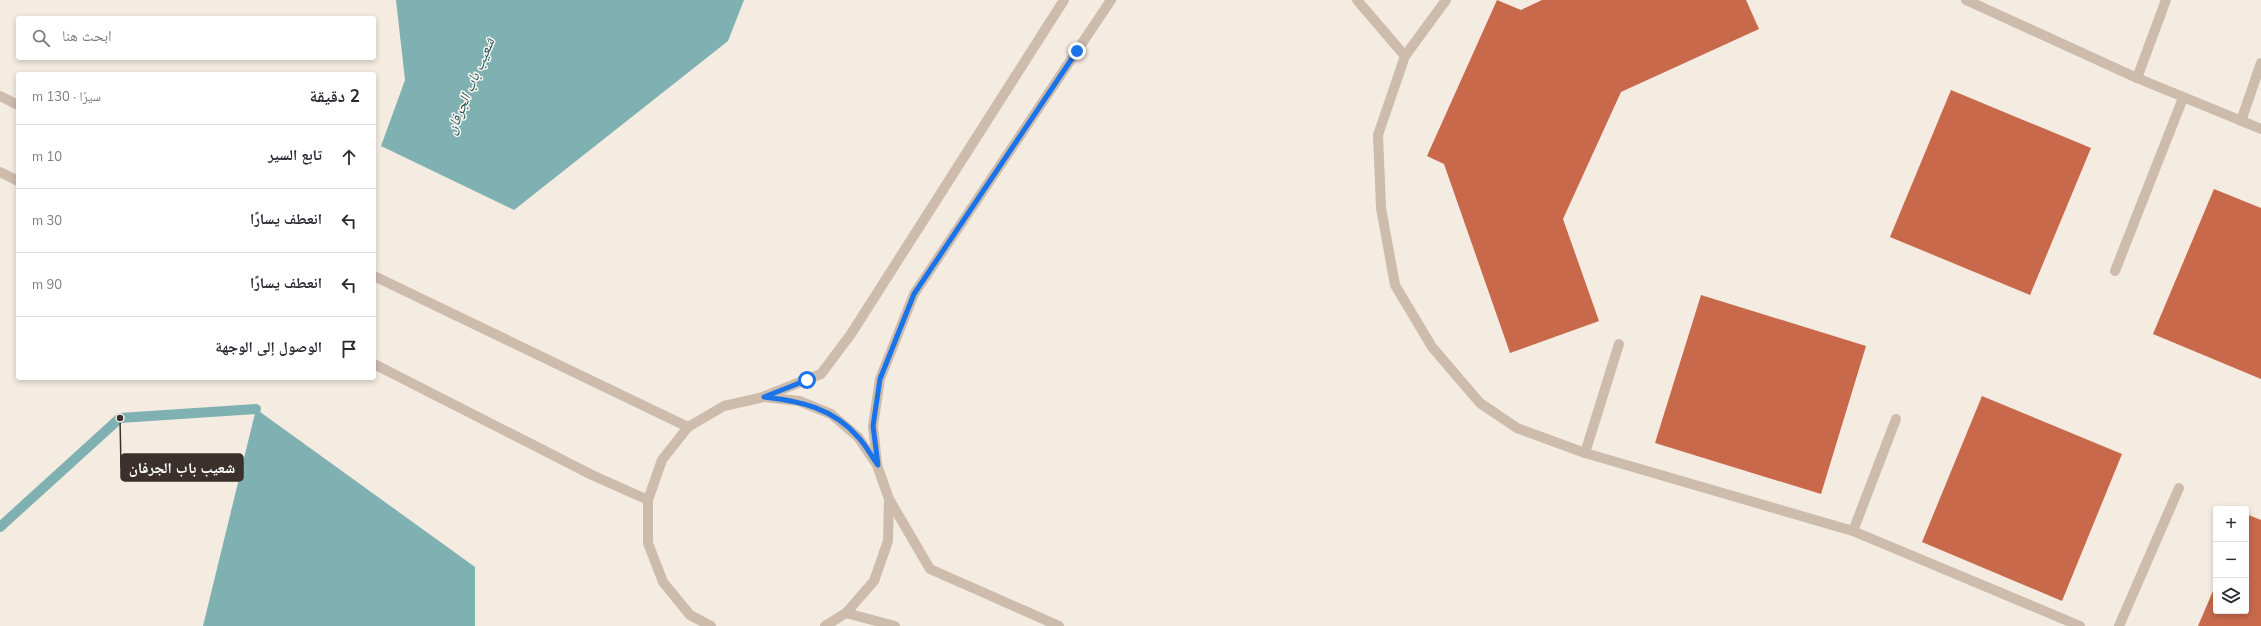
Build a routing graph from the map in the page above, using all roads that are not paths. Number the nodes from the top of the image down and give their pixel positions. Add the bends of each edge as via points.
1 (1064, 0) edge
2 (1111, 0) edge
3 (1357, 0) edge
4 (1446, 0) edge
5 (1966, 0) edge
6 (2166, 0) edge
7 (1405, 56) junction
8 (2261, 64) edge
9 (2136, 78) junction
10 (0, 96) edge
11 (2183, 98) junction
12 (16, 104) edge
13 (2242, 121) junction
14 (2261, 129) edge
15 (0, 172) edge
16 (16, 180) edge
17 (2115, 271) dead end
18 (376, 277) edge
19 (1619, 344) dead end
20 (376, 365) edge
21 (764, 397) junction
22 (1896, 419) dead end
23 (688, 427) junction
24 (1585, 453) junction
25 (878, 465) junction
26 (2178, 488) dead end
27 (889, 499) junction
28 (648, 500) junction
29 (1853, 531) junction
30 (846, 614) junction
31 (711, 626) edge
32 (825, 626) edge
33 (894, 626) edge
34 (1059, 626) edge
35 (2080, 626) edge
36 (2119, 626) edge

1 - 21 street via 851,334 821,374
2 - 25 street via 914,294 880,379 873,426
3 - 7 street
4 - 7 street
5 - 9 street
6 - 9 street
7 - 24 street via 1378,135 1381,208 1395,285 1432,348 1480,403 1517,428
8 - 13 street
9 - 11 street
10 - 12 street
11 - 13 street
11 - 17 street
13 - 14 street
15 - 16 street
18 - 23 street
19 - 24 street
20 - 28 street via 592,475
21 - 23 street via 724,406
21 - 25 street via 799,401 831,414 858,437
22 - 29 street
23 - 28 street via 662,460
24 - 29 street
25 - 27 street
26 - 36 street
27 - 30 street via 888,541 874,581
27 - 34 street via 930,569
28 - 31 street via 648,543 663,582 690,615
29 - 35 street
30 - 32 street
30 - 33 street

